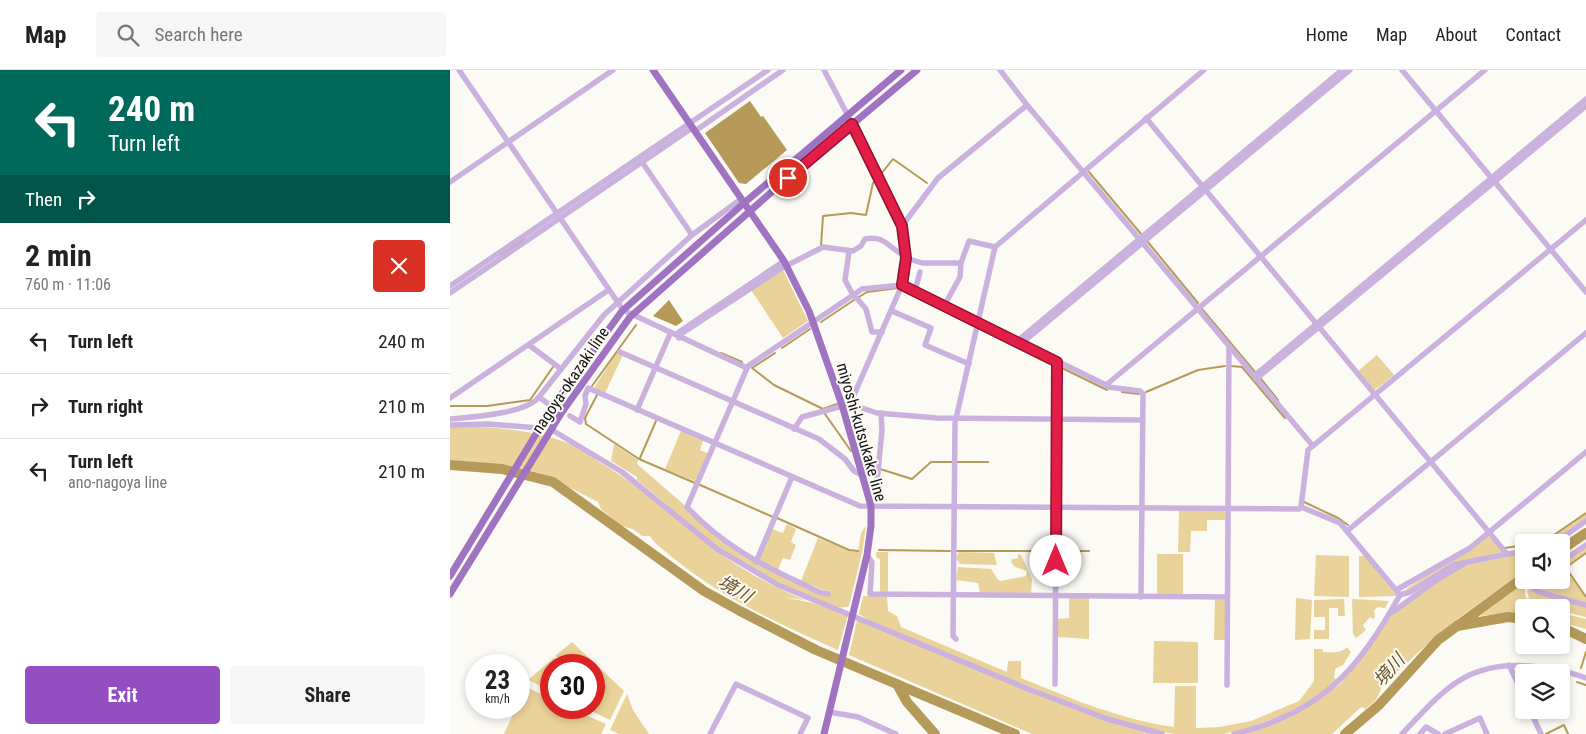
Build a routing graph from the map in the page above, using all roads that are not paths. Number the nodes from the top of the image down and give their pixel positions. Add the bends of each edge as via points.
1 (613, 70) edge
2 (653, 70) edge
3 (768, 70) edge
4 (783, 70) edge
5 (824, 70) edge
6 (901, 70) edge
7 (917, 70) edge
8 (1000, 70) edge
9 (1204, 70) edge
10 (1342, 70) edge
11 (1350, 70) edge
12 (1402, 70) edge
13 (1485, 70) edge
14 (461, 71) edge
15 (1586, 99) edge
16 (1026, 105) junction
17 (1586, 106) edge
18 (1436, 111) junction
19 (847, 115) junction
20 (1146, 118) junction
21 (852, 124) junction
22 (692, 128) junction
23 (508, 142) junction
24 (642, 162) junction
25 (1084, 172) junction
26 (1493, 180) junction
27 (450, 182) edge
28 (1204, 187) junction
29 (742, 201) junction
30 (750, 211) junction
31 (558, 216) junction
32 (1586, 220) edge
33 (902, 226) junction
34 (692, 235) junction
35 (1141, 240) junction
36 (995, 247) junction
37 (1550, 249) junction
38 (849, 252) junction
39 (906, 256) junction
40 (1261, 256) junction
41 (961, 263) junction
42 (785, 264) junction
43 (920, 272) dead end
44 (902, 285) junction
45 (450, 286) edge
46 (607, 291) junction
47 (915, 292) junction
48 (1586, 292) edge
49 (450, 293) edge
50 (854, 295) junction
51 (617, 303) junction
52 (944, 306) junction
53 (1198, 308) junction
54 (622, 310) junction
55 (892, 311) junction
56 (631, 316) junction
57 (814, 322) junction
58 (978, 323) junction
59 (1318, 325) junction
60 (882, 332) junction
61 (1586, 333) edge
62 (674, 336) junction
63 (1018, 343) junction
64 (529, 345) junction
65 (1230, 346) junction
66 (620, 352) dead end
67 (1057, 362) junction
68 (969, 364) junction
69 (654, 368) junction
70 (747, 368) junction
71 (561, 369) junction
72 (1255, 378) junction
73 (1106, 385) junction
74 (1375, 393) junction
75 (539, 397) junction
76 (450, 398) edge
77 (733, 402) junction
78 (547, 403) dead end
79 (846, 404) junction
80 (637, 410) junction
81 (881, 413) junction
82 (570, 416) dead end
83 (956, 418) junction
84 (1057, 418) junction
85 (450, 419) edge
86 (1142, 420) junction
87 (450, 425) edge
88 (794, 429) junction
89 (552, 430) junction
90 (538, 431) junction
91 (714, 444) junction
92 (1313, 446) junction
93 (1586, 452) edge
94 (1432, 461) junction
95 (864, 476) junction
96 (792, 477) junction
97 (866, 486) junction
98 (871, 506) junction
99 (954, 507) junction
100 (1301, 507) junction
101 (1056, 508) junction
102 (1142, 508) junction
103 (1228, 508) junction
104 (1586, 521) edge
105 (1347, 531) junction
106 (1490, 532) junction
107 (1567, 534) edge
108 (1586, 545) edge
109 (1515, 553) edge
110 (1507, 554) junction
111 (867, 555) junction
112 (1570, 556) edge
113 (756, 562) junction
114 (1468, 562) junction
115 (450, 576) edge
116 (1536, 589) edge
117 (1399, 592) junction
118 (450, 594) edge
119 (828, 594) dead end
120 (954, 595) junction
121 (1056, 596) junction
122 (1142, 597) junction
123 (1227, 597) junction
124 (1586, 605) edge
125 (852, 615) junction
126 (1389, 615) junction
127 (956, 639) dead end
128 (1509, 665) junction
129 (1515, 677) edge
130 (1586, 678) edge
131 (1055, 684) dead end
132 (1227, 685) dead end
133 (829, 710) junction
134 (1534, 719) edge
135 (710, 734) edge
136 (800, 734) edge
137 (824, 734) edge
138 (896, 734) edge
139 (1162, 734) edge
140 (1234, 734) edge
141 (1402, 734) edge
142 (1420, 734) edge
143 (1438, 734) edge
144 (1445, 734) edge
145 (1487, 734) edge
146 (1541, 734) edge

1 - 23 street
2 - 22 main road, miyoshi-kutsukake line
3 - 22 street
4 - 22 street
5 - 19 street
6 - 19 main road, nagoya-okazaki line
7 - 21 main road, nagoya-okazaki line
8 - 16 street
9 - 20 street
10 - 28 street
11 - 28 street
12 - 18 street
13 - 18 street
14 - 23 street
15 - 26 street
16 - 25 street
16 - 33 street via 938,178
17 - 26 street
18 - 26 street
18 - 40 street
19 - 21 street
19 - 29 main road, nagoya-okazaki line
20 - 25 street
20 - 28 street
21 - 30 main road, nagoya-okazaki line
21 - 33 street
22 - 24 street
22 - 29 main road, miyoshi-kutsukake line
22 - 31 street
23 - 27 street
23 - 31 street
24 - 31 street
24 - 34 street
25 - 35 street
25 - 36 street
26 - 37 street
26 - 59 street
28 - 35 street
28 - 40 street
29 - 30 main road, miyoshi-kutsukake line
29 - 34 street
29 - 54 main road, nagoya-okazaki line
30 - 42 main road, miyoshi-kutsukake line
30 - 56 main road, nagoya-okazaki line
31 - 45 street
31 - 46 street
31 - 49 street
32 - 37 street
33 - 39 street
34 - 51 street
35 - 53 street
35 - 63 street
36 - 41 street via 970,241
36 - 58 street
37 - 48 street
37 - 74 street
38 - 39 street via 861,246 865,238 871,237 883,240
38 - 42 street via 823,247
38 - 50 street via 845,280
39 - 41 street via 922,263
39 - 44 street
40 - 53 street
40 - 59 street
41 - 52 street via 960,277
42 - 57 main road, miyoshi-kutsukake line
42 - 62 street
43 - 47 street
44 - 47 street
44 - 50 street via 862,289
44 - 55 street
46 - 51 street
46 - 64 street
47 - 52 street
50 - 57 street
50 - 60 street via 866,309 872,332
51 - 54 street
51 - 71 street
52 - 58 street
53 - 65 street
53 - 73 street
54 - 56 street
54 - 90 main road, nagoya-okazaki line
55 - 60 street
55 - 68 street via 930,328 925,345
56 - 62 street
56 - 89 main road, nagoya-okazaki line
57 - 70 street
57 - 79 main road, miyoshi-kutsukake line
58 - 63 street
58 - 68 street
59 - 72 street
59 - 74 street
60 - 79 street
61 - 94 street
62 - 69 street
62 - 70 street
63 - 67 street
64 - 71 street
64 - 76 street
65 - 72 street
65 - 103 street
66 - 69 street
67 - 73 street
67 - 84 street
68 - 83 street
69 - 77 street
69 - 80 street
70 - 77 street
71 - 75 street
72 - 92 street
73 - 86 street via 1108,388 1140,391 1143,394
74 - 92 street
74 - 94 street
75 - 78 street
75 - 85 street via 533,404 485,416
77 - 88 street
77 - 91 street
79 - 81 street
79 - 88 street via 802,418
79 - 95 main road, miyoshi-kutsukake line
80 - 82 street via 588,388 580,422
80 - 91 street
81 - 83 street
81 - 97 street via 877,482
83 - 84 street
83 - 99 street
84 - 86 street
84 - 101 street
86 - 102 street
87 - 90 street via 502,424
88 - 95 street via 819,439
89 - 118 main road, nagoya-okazaki line
89 - 125 street via 622,472 727,555 796,594
90 - 115 main road, nagoya-okazaki line
91 - 96 street
91 - 113 street via 687,507 719,536
92 - 100 street via 1308,450
93 - 106 street
94 - 105 street
94 - 106 street
95 - 97 main road, miyoshi-kutsukake line
96 - 98 street via 860,506
96 - 113 street
97 - 98 main road, miyoshi-kutsukake line
98 - 99 street
98 - 111 main road, miyoshi-kutsukake line
99 - 101 street
99 - 120 street
100 - 103 street
100 - 105 street via 1336,520
101 - 102 street
101 - 121 street
102 - 103 street
102 - 122 street
103 - 123 street
104 - 107 street
105 - 117 street
106 - 110 street
106 - 117 street
108 - 112 street
109 - 110 street
110 - 114 street
111 - 120 street via 872,562 870,594
111 - 125 main road, miyoshi-kutsukake line
113 - 119 street
114 - 117 street via 1453,565 1410,592
114 - 126 street via 1435,581
116 - 124 street
117 - 126 street
120 - 121 street
120 - 127 street via 953,636
121 - 122 street
121 - 131 street
122 - 123 street
123 - 132 street
125 - 133 main road, miyoshi-kutsukake line
125 - 139 street via 1075,707
126 - 140 street via 1356,664 1329,691 1293,712
128 - 129 street
128 - 130 street via 1548,668
128 - 141 street via 1481,669 1459,680 1430,704
133 - 137 main road, miyoshi-kutsukake line
133 - 138 street
134 - 146 street
135 - 136 street via 736,684 808,718
142 - 143 street via 1426,727
144 - 145 street via 1480,718

